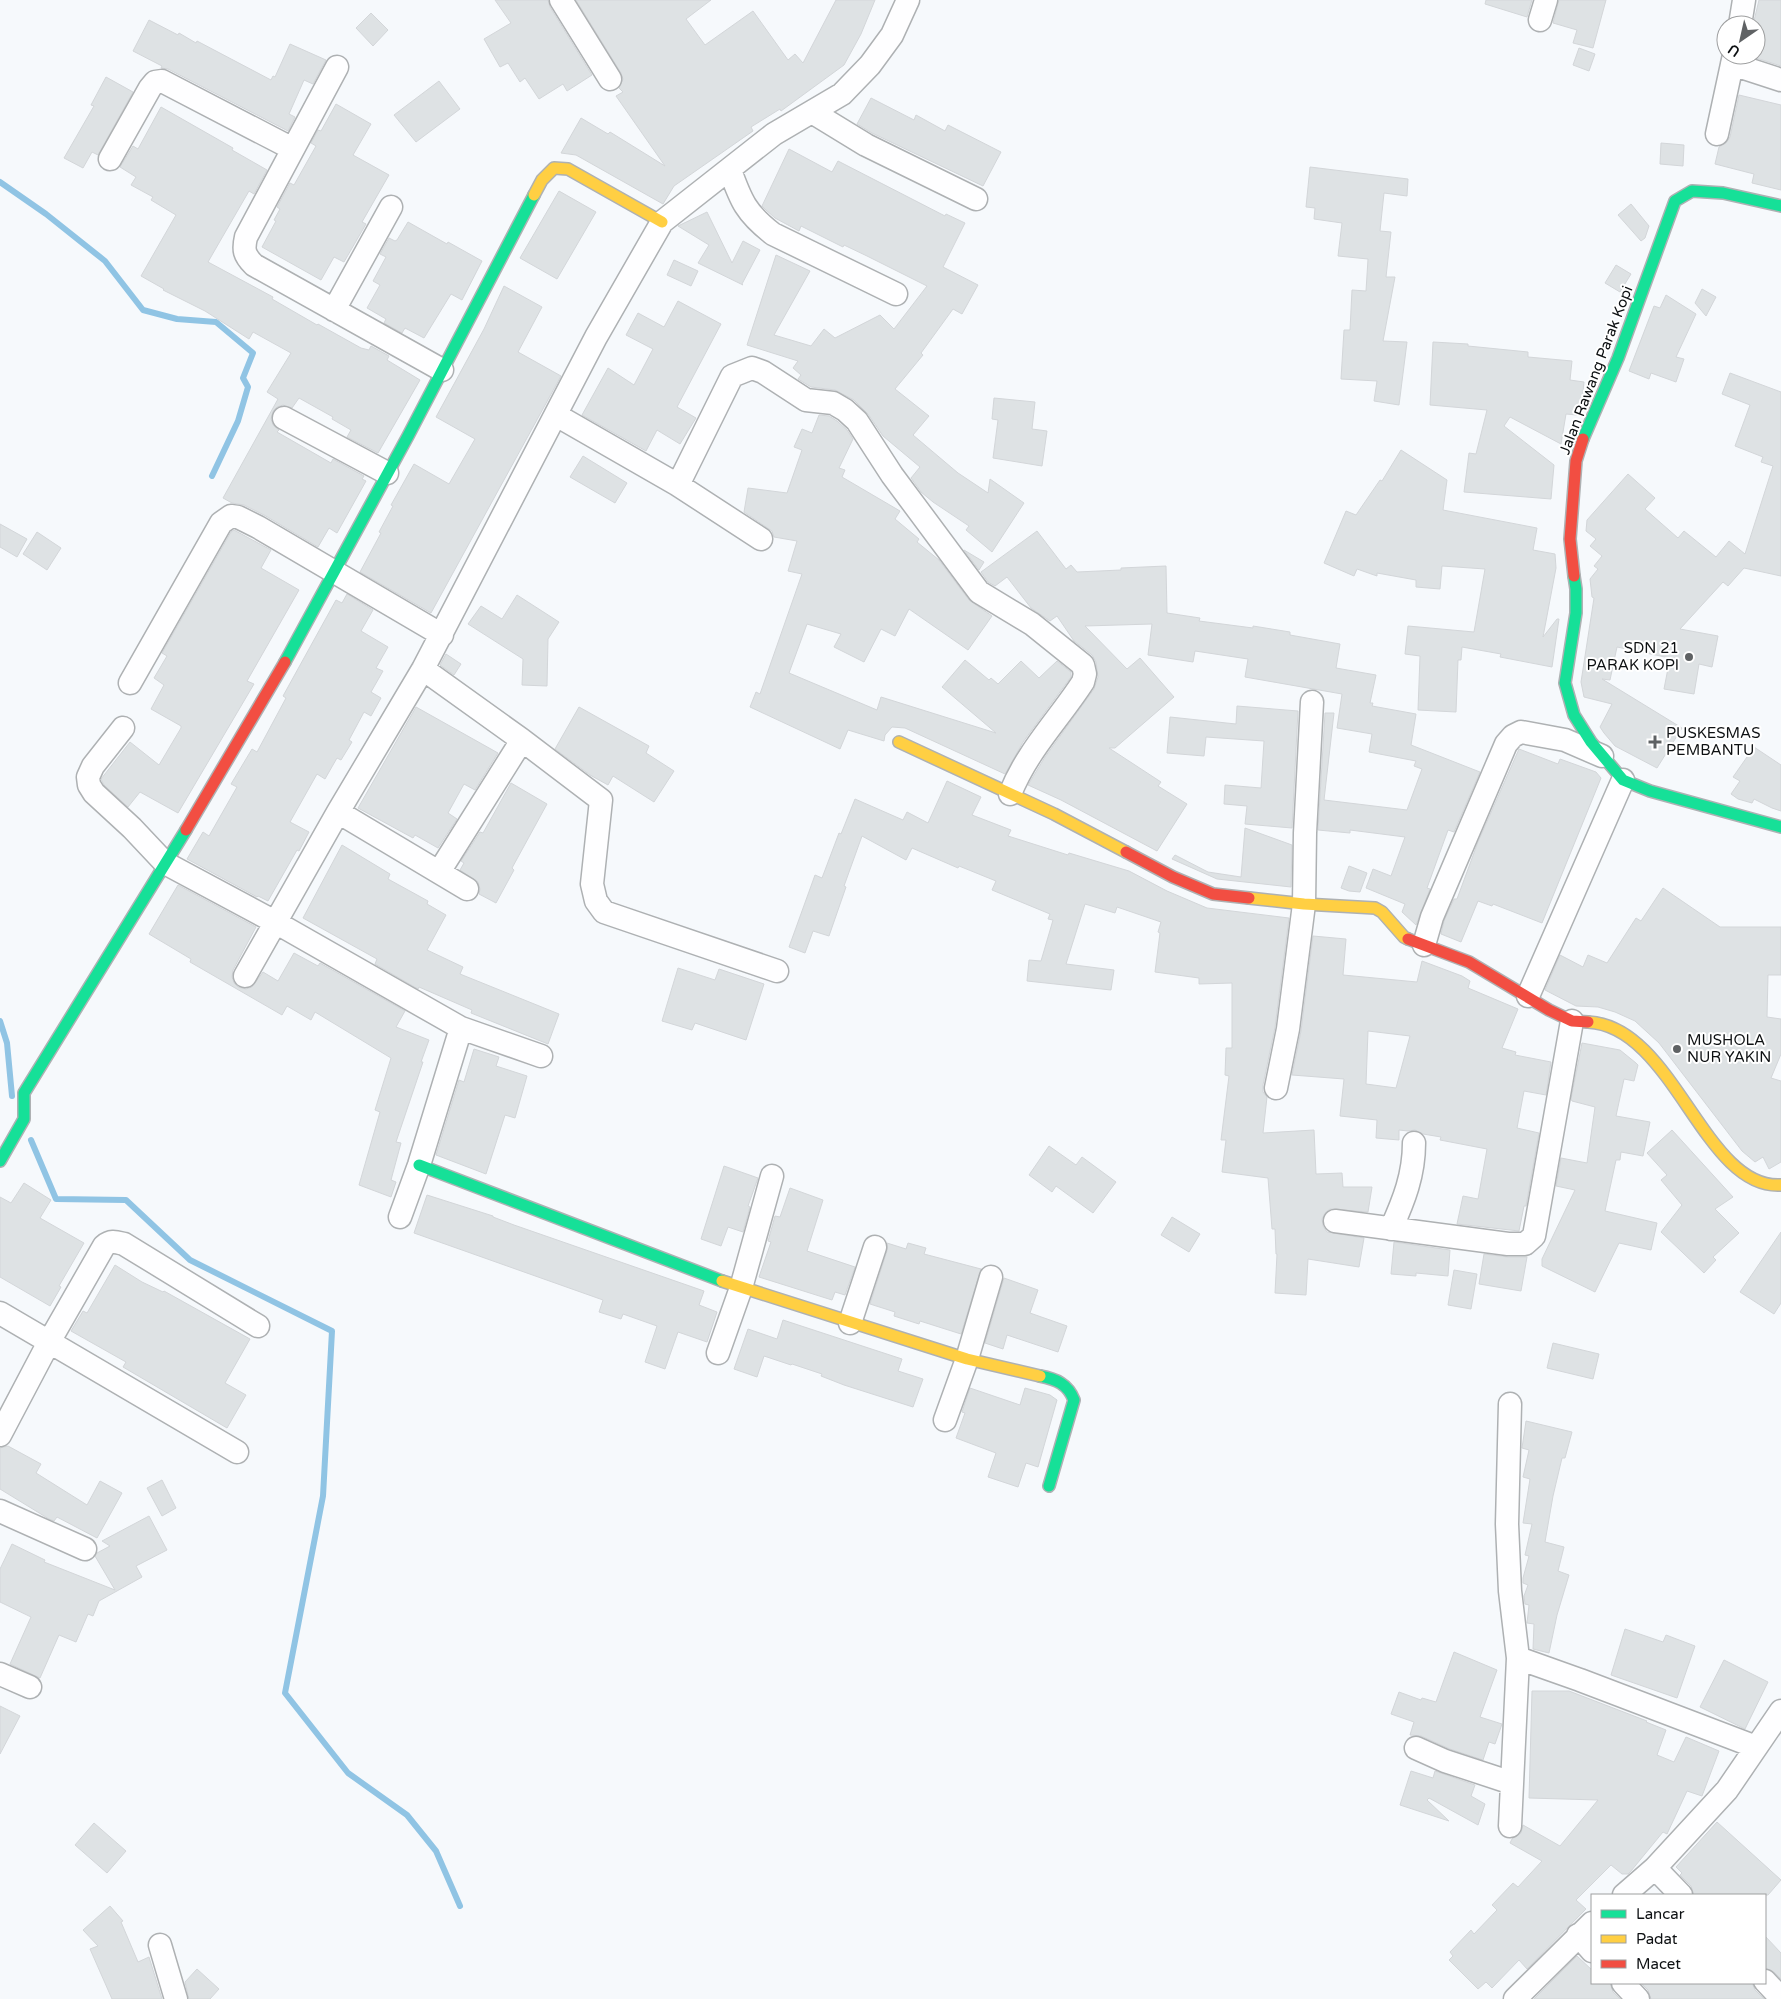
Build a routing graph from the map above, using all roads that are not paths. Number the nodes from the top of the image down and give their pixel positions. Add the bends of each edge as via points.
1 (561, 0) edge
2 (908, 0) edge
3 (1744, 0) edge
4 (1742, 15) edge
5 (1732, 65) edge
6 (1745, 65) edge
7 (337, 67) dead end
8 (610, 79) dead end
9 (1781, 80) edge
10 (812, 112) junction
11 (1717, 134) dead end
12 (294, 148) junction
13 (110, 158) dead end
14 (730, 170) junction
15 (976, 199) dead end
16 (1781, 206) edge
17 (391, 207) dead end
18 (662, 222) junction
19 (896, 294) dead end
20 (334, 310) junction
21 (442, 370) junction
22 (556, 414) junction
23 (284, 418) dead end
24 (387, 473) junction
25 (678, 484) junction
26 (761, 539) dead end
27 (333, 572) junction
28 (442, 635) junction
29 (424, 669) junction
30 (130, 683) dead end
31 (1312, 702) dead end
32 (123, 728) dead end
33 (522, 740) junction
34 (899, 742) dead end
35 (1602, 756) junction
36 (1623, 780) junction
37 (1010, 794) junction
38 (338, 812) junction
39 (1781, 827) edge
40 (165, 863) junction
41 (439, 872) junction
42 (466, 889) dead end
43 (1304, 904) junction
44 (275, 922) junction
45 (1424, 945) junction
46 (777, 971) dead end
47 (245, 976) dead end
48 (1528, 996) junction
49 (1572, 1021) junction
50 (461, 1028) junction
51 (541, 1056) dead end
52 (1276, 1088) dead end
53 (1414, 1143) dead end
54 (0, 1161) edge
55 (419, 1165) junction
56 (772, 1176) dead end
57 (1781, 1185) edge
58 (400, 1217) dead end
59 (1335, 1221) dead end
60 (1391, 1229) junction
61 (875, 1248) dead end
62 (991, 1277) dead end
63 (741, 1288) junction
64 (0, 1313) edge
65 (850, 1323) junction
66 (258, 1326) dead end
67 (49, 1342) junction
68 (718, 1353) dead end
69 (967, 1359) junction
70 (1510, 1404) dead end
71 (945, 1420) dead end
72 (0, 1435) edge
73 (237, 1452) dead end
74 (1049, 1486) dead end
75 (0, 1511) edge
76 (86, 1549) dead end
77 (1518, 1658) junction
78 (0, 1674) edge
79 (30, 1687) dead end
80 (1781, 1711) edge
81 (1416, 1748) dead end
82 (1756, 1748) junction
83 (1512, 1783) junction
84 (1510, 1826) dead end
85 (1655, 1868) junction
86 (1625, 1894) edge
87 (1680, 1894) edge
88 (1587, 1936) edge
89 (160, 1945) dead end
90 (1766, 1982) edge
91 (1624, 1984) edge
92 (1781, 1998) edge
93 (176, 1999) edge
94 (1514, 1999) edge
95 (1638, 1999) edge

1 - 8 street
2 - 10 street via 892,34 870,65 842,94
3 - 4 street
5 - 11 street
6 - 9 street
7 - 12 street
10 - 14 street via 774,134
10 - 15 street via 866,145
12 - 13 street via 162,81 155,82 150,88
12 - 20 street via 246,236 244,249 246,257 254,265
14 - 18 street
14 - 19 street via 742,202 773,234
16 - 35 street, Jalan Rawang Parak Kopi via 1723,193 1692,191 1675,201 1618,358 1584,437 1576,462 1574,484 1570,540 1576,613 1566,683 1574,715
17 - 20 street
18 - 21 street via 568,169 554,168 542,180
18 - 22 street via 596,336
20 - 21 street
21 - 24 street
22 - 25 street
22 - 28 street
23 - 24 street
24 - 27 street
25 - 26 street
25 - 37 street via 732,376 752,368 806,400 833,403 857,421 892,475 979,592 1032,624 1083,665 1083,682 1017,776
27 - 28 street
27 - 30 street via 258,527 238,517 226,518
27 - 40 street via 270,690
28 - 29 street
29 - 33 street
29 - 38 street
31 - 43 street
32 - 40 street via 94,766 88,777 89,786
33 - 41 street
33 - 46 street via 601,800 592,884 596,901 604,912
34 - 37 street
35 - 36 street, Jalan Rawang Parak Kopi
35 - 45 street via 1565,740 1521,732 1513,736 1506,744 1432,917
36 - 39 street, Jalan Rawang Parak Kopi via 1650,791
36 - 48 street
37 - 43 street via 1213,894
38 - 41 street
38 - 44 street
40 - 44 street
40 - 54 street via 24,1093 24,1120
41 - 42 street
43 - 45 street via 1375,908 1404,937
43 - 52 street via 1288,1030
44 - 47 street
44 - 50 street
45 - 48 street via 1469,962
48 - 49 street
49 - 57 street via 1594,1022 1625,1033 1647,1052 1742,1174 1758,1183
49 - 60 street via 1534,1236 1525,1244 1508,1244
50 - 51 street
50 - 55 street
53 - 60 street via 1411,1177
55 - 58 street
55 - 63 street
56 - 63 street
59 - 60 street
61 - 65 street
62 - 69 street
63 - 65 street
63 - 68 street
64 - 67 street
65 - 69 street
66 - 67 street via 115,1241 104,1246
67 - 72 street
67 - 73 street
69 - 71 street
69 - 74 street via 1050,1378 1062,1382 1070,1390 1074,1400
70 - 77 street via 1507,1524
75 - 76 street
77 - 82 street
77 - 83 street
78 - 79 street
80 - 82 street
81 - 83 street
82 - 85 street via 1726,1790
83 - 84 street
85 - 86 street
85 - 87 street
88 - 94 street
89 - 93 street
90 - 92 street
91 - 95 street

